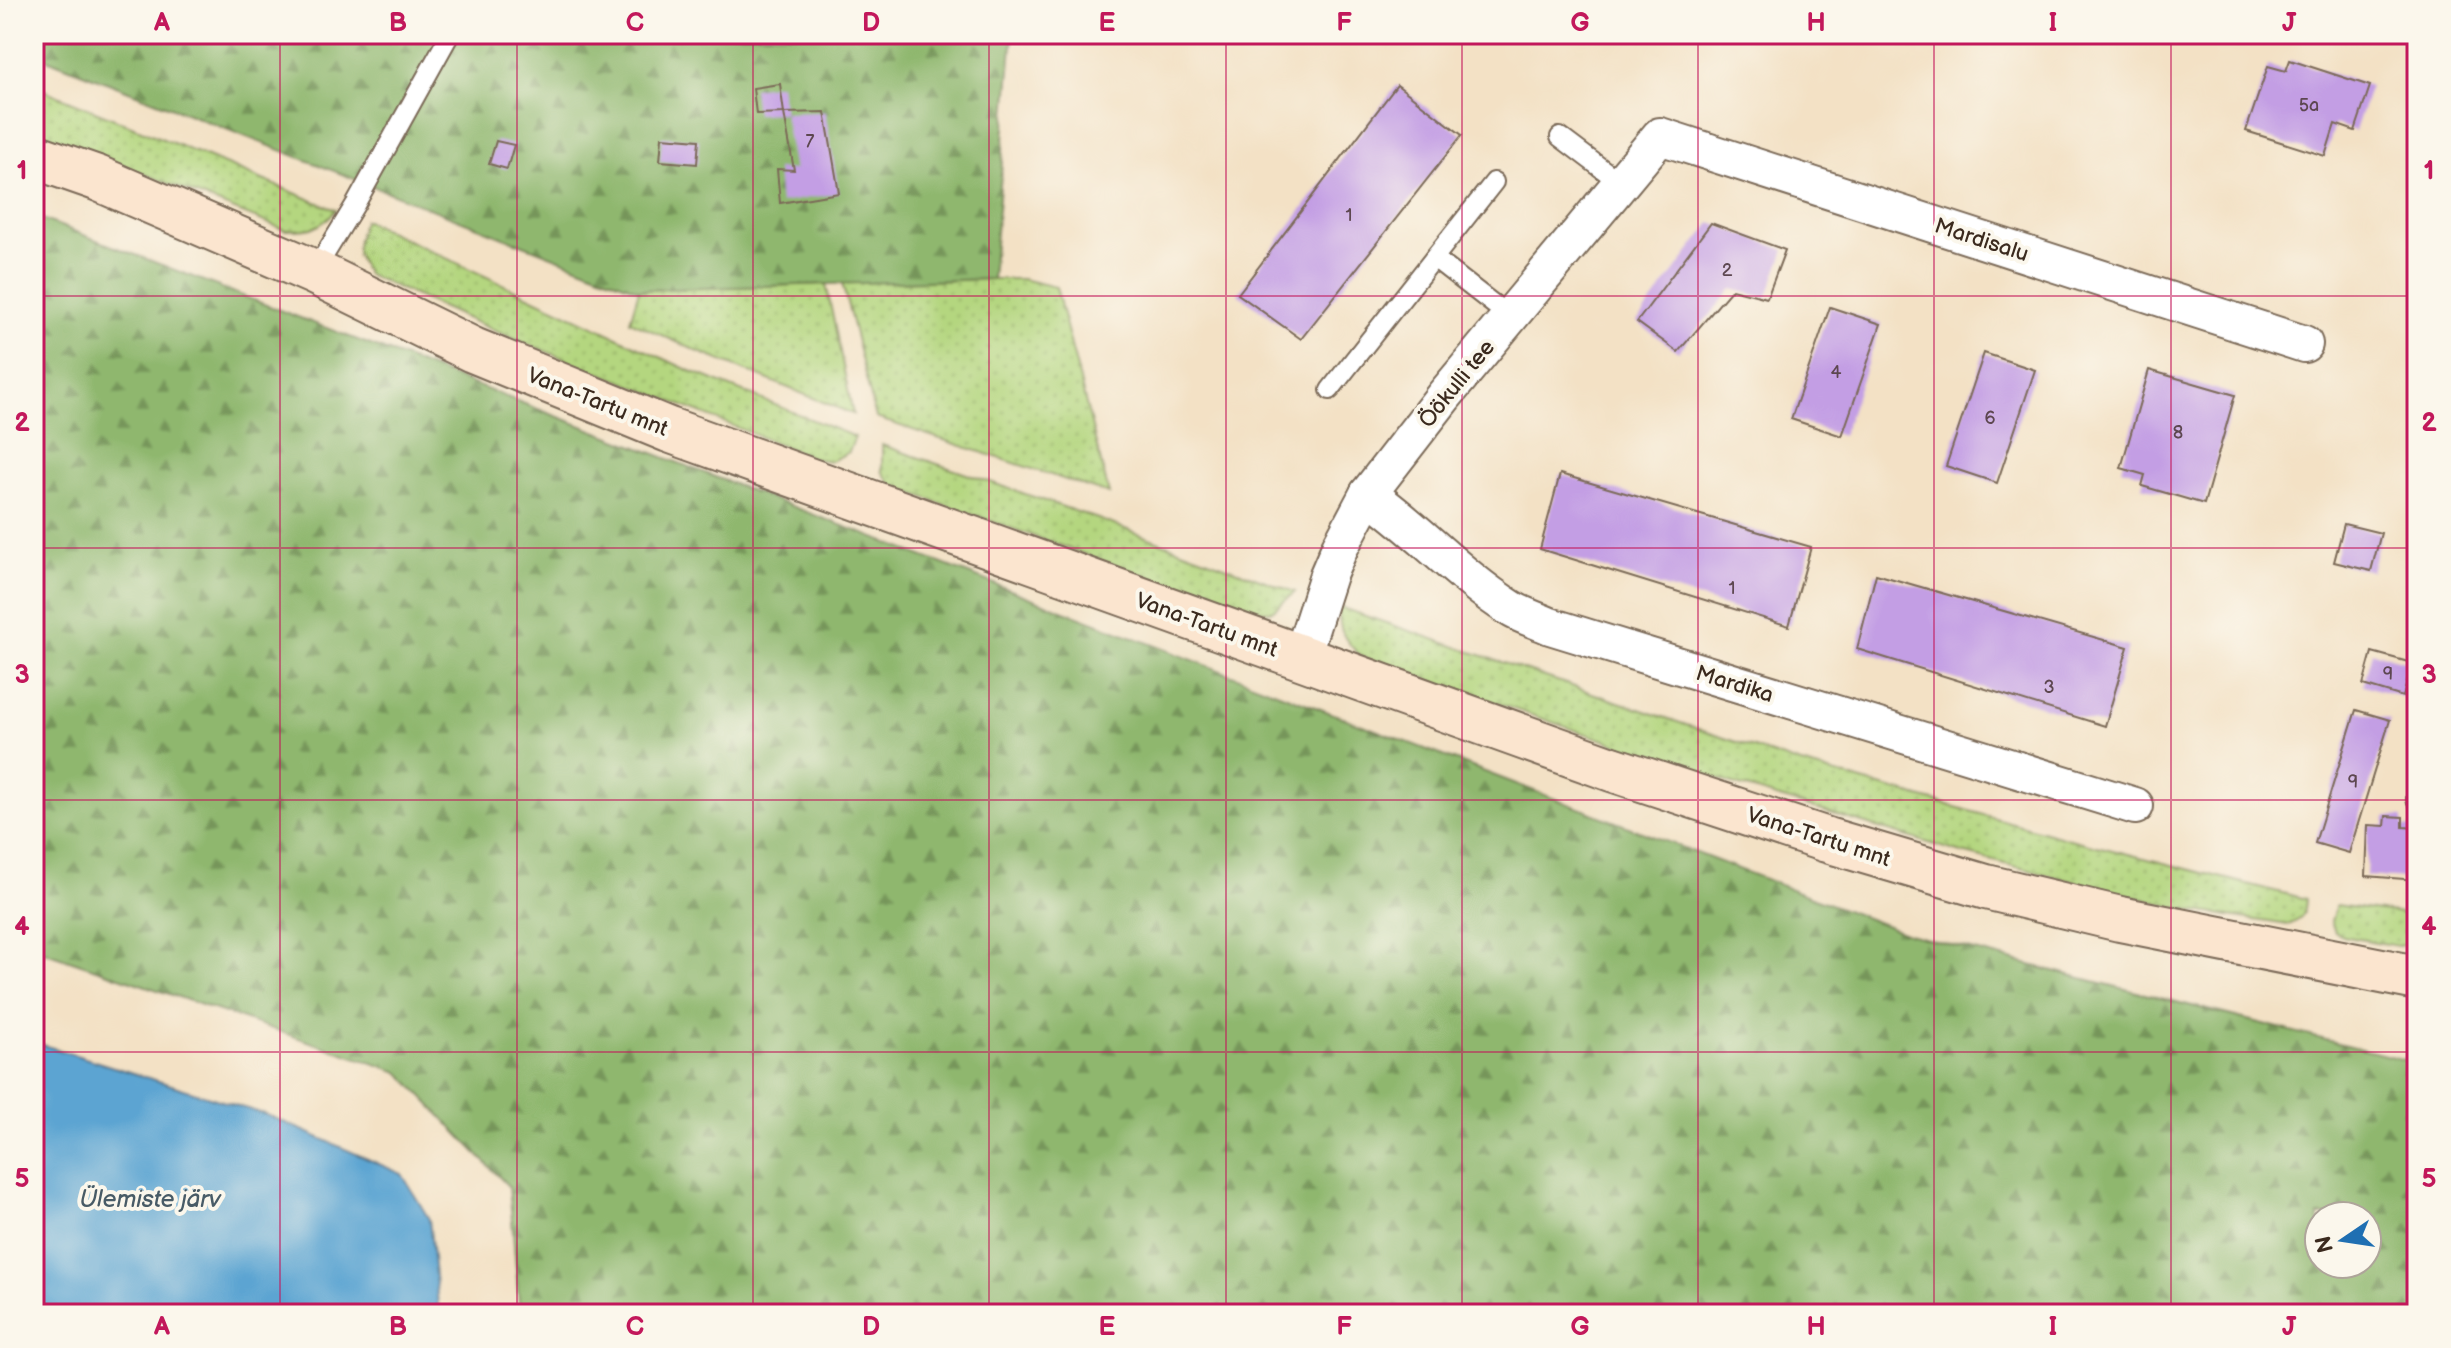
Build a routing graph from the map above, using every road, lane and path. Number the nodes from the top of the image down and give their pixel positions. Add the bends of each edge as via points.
1 (450, 34) edge
2 (1660, 136) joint
3 (1560, 137) dead end
4 (34, 156) edge
5 (1494, 182) dead end
6 (1621, 183) junction
7 (1434, 258) junction
8 (314, 272) junction
9 (1510, 317) junction
10 (2304, 344) dead end
11 (1330, 390) dead end
12 (1368, 494) junction
13 (1301, 659) junction
14 (2135, 806) dead end
15 (2417, 978) edge

1 - 8 lane
2 - 6 street, Öökulli tee
2 - 10 street, Mardisalu
3 - 6 lane
4 - 8 street, Vana-Tartu mnt
5 - 7 lane
6 - 9 street, Öökulli tee
7 - 9 lane
7 - 11 lane
8 - 13 street, Vana-Tartu mnt via 473,350 669,430
9 - 12 street, Öökulli tee
12 - 13 street, Öökulli tee via 1328,575
12 - 14 street, Mardika via 1487,592 1550,626
13 - 15 street, Vana-Tartu mnt via 1612,769 1986,887

